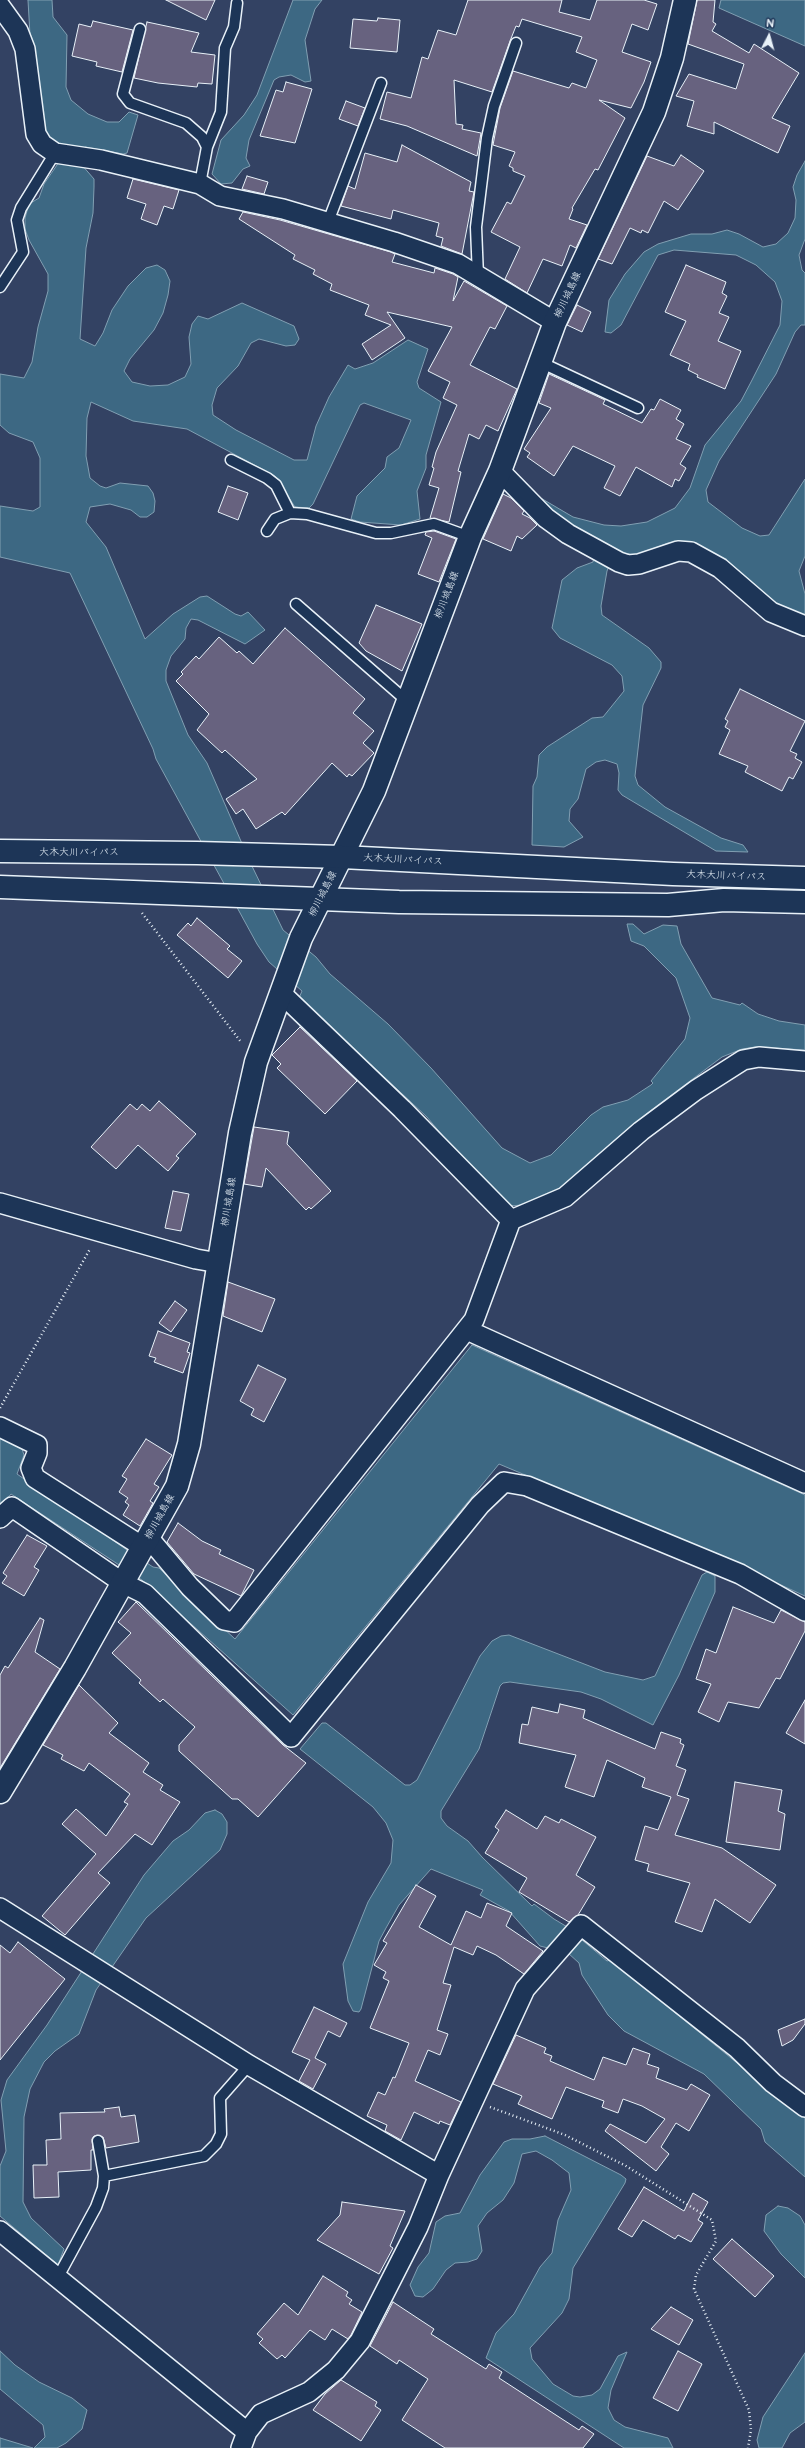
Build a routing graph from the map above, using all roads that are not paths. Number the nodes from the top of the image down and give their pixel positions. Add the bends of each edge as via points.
1 (685, 0) edge
2 (237, 3) dead end
3 (0, 6) edge
4 (140, 29) dead end
5 (516, 43) dead end
6 (381, 83) dead end
7 (207, 147) junction
8 (55, 153) junction
9 (200, 184) junction
10 (328, 222) junction
11 (478, 277) junction
12 (0, 287) edge
13 (556, 322) junction
14 (540, 362) junction
15 (638, 408) dead end
16 (232, 460) dead end
17 (500, 471) junction
18 (290, 513) junction
19 (267, 531) dead end
20 (470, 537) junction
21 (296, 604) dead end
22 (805, 626) edge
23 (407, 701) junction
24 (0, 852) edge
25 (342, 857) junction
26 (805, 878) edge
27 (0, 887) edge
28 (320, 900) junction
29 (805, 902) edge
30 (283, 989) junction
31 (805, 1061) edge
32 (0, 1203) edge
33 (512, 1220) junction
34 (219, 1263) junction
35 (467, 1330) junction
36 (0, 1427) edge
37 (805, 1482) edge
38 (0, 1518) edge
39 (144, 1546) junction
40 (124, 1581) junction
41 (805, 1611) edge
42 (0, 1792) edge
43 (0, 1908) edge
44 (249, 2065) junction
45 (805, 2107) edge
46 (98, 2141) dead end
47 (439, 2175) junction
48 (104, 2176) junction
49 (0, 2231) edge
50 (58, 2277) junction
51 (244, 2440) edge

1 - 13 main road, 柳川城島線 via 672,58 654,112
2 - 7 lane via 234,26 225,48 221,112
3 - 8 street via 18,30 25,49 36,134 42,144
4 - 7 lane via 123,94 130,103 186,123 202,137
5 - 11 lane via 494,106 487,138 476,227
6 - 10 lane
7 - 9 lane
8 - 9 street via 101,160
8 - 12 lane via 21,208 17,220 24,252
9 - 10 street via 220,196 283,209
10 - 11 street via 458,264
11 - 13 street
13 - 14 main road, 柳川城島線
14 - 15 lane
14 - 17 main road, 柳川城島線
16 - 18 lane via 276,485
17 - 20 main road, 柳川城島線
17 - 22 street via 546,518 568,534 619,562 628,566 678,551 691,552 720,568 772,612
18 - 19 lane via 275,520
18 - 20 lane via 306,514 376,533 391,533 434,524
20 - 23 main road, 柳川城島線
21 - 23 lane
23 - 25 main road, 柳川城島線 via 374,790
24 - 25 main road, 大木大川バイパス
25 - 26 main road, 大木大川バイパス
25 - 28 main road, 柳川城島線
27 - 28 main road
28 - 29 main road via 668,905 724,900
28 - 30 main road, 柳川城島線 via 301,938
30 - 33 street
30 - 34 main road, 柳川城島線 via 256,1062 240,1132
31 - 33 street via 759,1057 743,1060 696,1090 641,1131 565,1197
32 - 34 street via 196,1259
33 - 35 street via 474,1320
34 - 39 main road, 柳川城島線 via 185,1464 177,1486
35 - 37 street
35 - 39 street via 234,1622 224,1620
36 - 39 street via 37,1445 37,1453 31,1468 35,1478
38 - 40 street via 12,1507
39 - 40 main road, 柳川城島線
40 - 41 street via 145,1594 291,1738 480,1505 504,1482 527,1486 740,1574
40 - 42 main road, 柳川城島線 via 42,1726
43 - 44 street
44 - 47 street
44 - 48 lane via 220,2098 221,2134 216,2144 204,2156
45 - 47 street via 773,2083 737,2048 581,1925 525,1989
46 - 48 lane
47 - 51 street via 415,2234 360,2341 336,2370 309,2392 261,2414
48 - 50 lane via 96,2207
49 - 50 street
50 - 51 street

